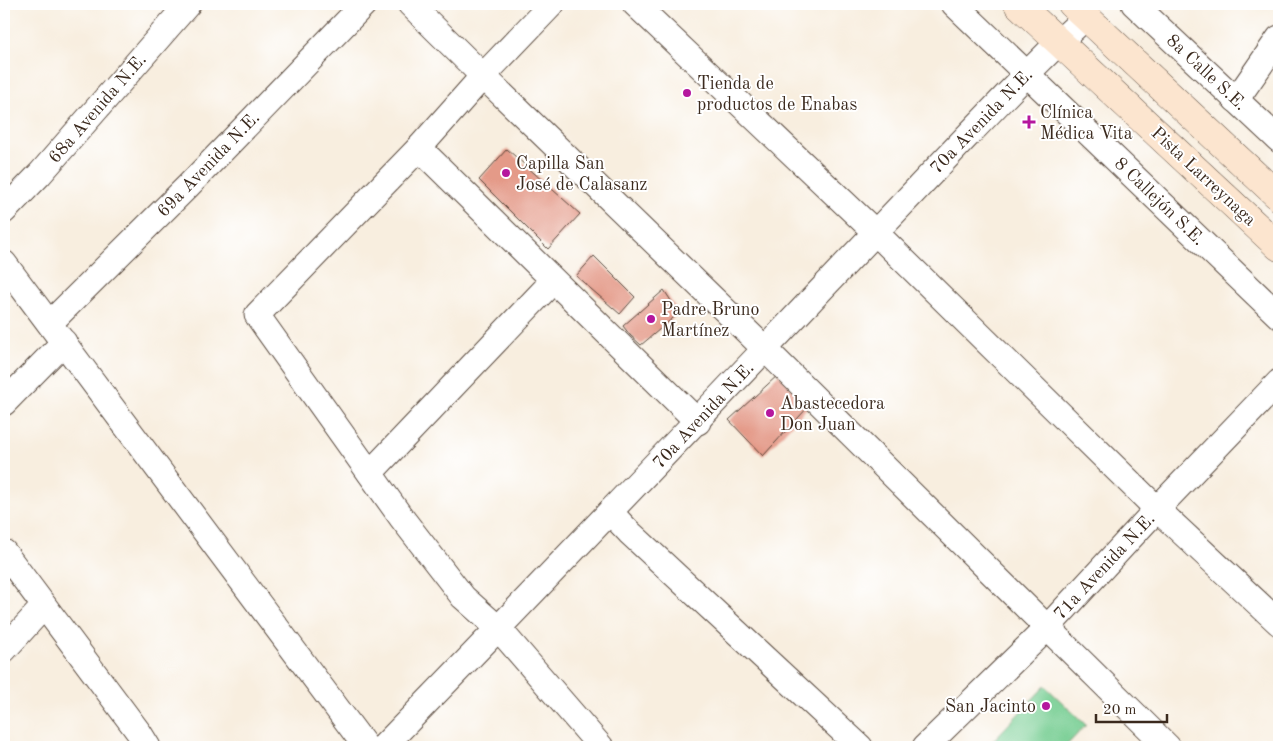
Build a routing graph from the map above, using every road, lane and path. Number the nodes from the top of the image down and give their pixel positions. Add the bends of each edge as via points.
1 (188, 4) edge
2 (364, 4) edge
3 (410, 4) edge
4 (552, 4) edge
5 (635, 4) edge
6 (954, 4) edge
7 (1018, 4) edge
8 (1134, 4) edge
9 (1078, 11) edge
10 (1279, 38) edge
11 (1058, 41) junction
12 (1027, 73) junction
13 (483, 76) junction
14 (1236, 100) junction
15 (1279, 140) edge
16 (419, 148) junction
17 (1279, 197) edge
18 (4, 211) edge
19 (875, 232) junction
20 (1279, 247) edge
21 (4, 263) edge
22 (553, 281) junction
23 (1279, 316) edge
24 (57, 332) junction
25 (765, 349) junction
26 (1279, 382) edge
27 (4, 404) edge
28 (698, 422) junction
29 (370, 473) junction
30 (1157, 509) junction
31 (610, 512) junction
32 (4, 552) edge
33 (44, 606) junction
34 (1279, 623) edge
35 (1047, 628) junction
36 (499, 629) junction
37 (4, 650) edge
38 (138, 743) edge
39 (366, 747) edge
40 (383, 747) edge
41 (602, 747) edge
42 (860, 747) edge
43 (925, 747) edge
44 (1168, 747) edge

1 - 18 street, 68a Avenida N.E.
2 - 24 street, 69a Avenida N.E. via 188,186
3 - 13 street
4 - 13 street
5 - 19 street
6 - 12 street, 8 Callejón S.E.
7 - 11 main road, Pista Larreynaga
8 - 14 street, 8a Calle S.E.
9 - 11 street, 70a Avenida N.E.
9 - 17 main road, Pista Larreynaga
10 - 14 street
11 - 12 street, 70a Avenida N.E.
11 - 20 main road, Pista Larreynaga
12 - 19 street, 70a Avenida N.E.
12 - 23 street, 8 Callejón S.E.
13 - 16 street
13 - 25 street
14 - 15 street, 8a Calle S.E.
16 - 22 street
16 - 29 street via 257,315
19 - 25 street, 70a Avenida N.E.
19 - 30 street
21 - 24 street
22 - 28 street
22 - 29 street
24 - 27 street, 69a Avenida N.E.
24 - 39 street
25 - 28 street, 70a Avenida N.E.
25 - 35 street
26 - 30 street, 71a Avenida N.E.
28 - 31 street, 70a Avenida N.E.
29 - 36 street via 463,597
30 - 34 street
30 - 35 street, 71a Avenida N.E.
31 - 36 street, 70a Avenida N.E.
31 - 42 street
32 - 33 street
33 - 37 street
33 - 38 street
35 - 43 street, 71a Avenida N.E.
35 - 44 street
36 - 40 street, 70a Avenida N.E.
36 - 41 street

